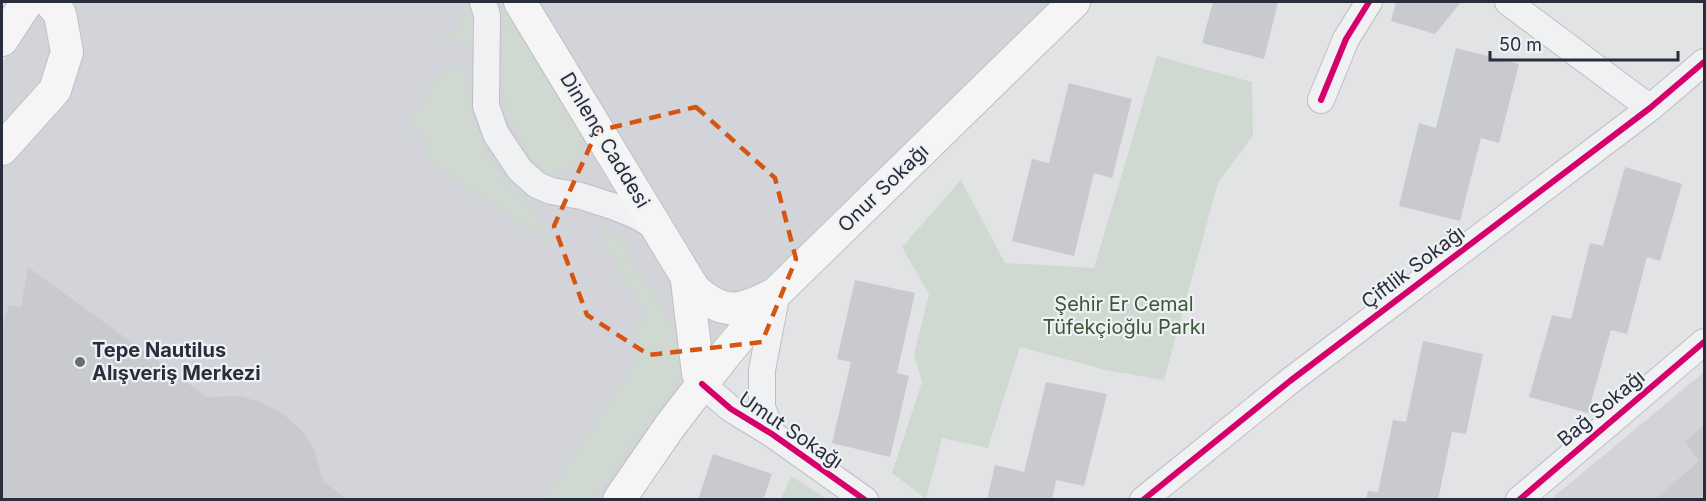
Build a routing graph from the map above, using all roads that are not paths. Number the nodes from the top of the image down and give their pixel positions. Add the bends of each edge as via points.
1 (27, 2) edge
2 (50, 2) edge
3 (483, 2) edge
4 (520, 2) edge
5 (1074, 2) edge
6 (1369, 2) edge
7 (1508, 2) edge
8 (2, 40) edge
9 (1704, 62) edge
10 (1321, 100) dead end
11 (1650, 108) junction
12 (2, 149) edge
13 (658, 228) junction
14 (687, 280) junction
15 (777, 292) junction
16 (1704, 342) edge
17 (702, 384) junction
18 (772, 434) junction
19 (619, 500) edge
20 (865, 500) edge
21 (1143, 500) edge
22 (1519, 500) edge

1 - 8 main road
2 - 12 main road via 60,14 67,52 55,90
3 - 13 street via 487,15 486,106 496,134 520,170 551,191 615,207
4 - 13 main road, Dinlenç Caddesi
5 - 15 main road, Onur Sokağı
6 - 10 street via 1346,39
7 - 11 street
9 - 11 street, Çiftlik Sokağı
11 - 21 street, Çiftlik Sokağı via 1290,381
13 - 14 main road, Dinlenç Caddesi
14 - 15 main road, Dinlenç Caddesi via 702,297 729,309 749,307
14 - 17 main road, Dinlenç Caddesi
15 - 17 main road, Onur Sokağı
15 - 18 street, Umut Sokağı via 762,370 762,407
16 - 22 street, Bağ Sokağı
17 - 18 street, Umut Sokağı via 731,409
17 - 19 main road, Onur Sokağı
18 - 20 street, Umut Sokağı

